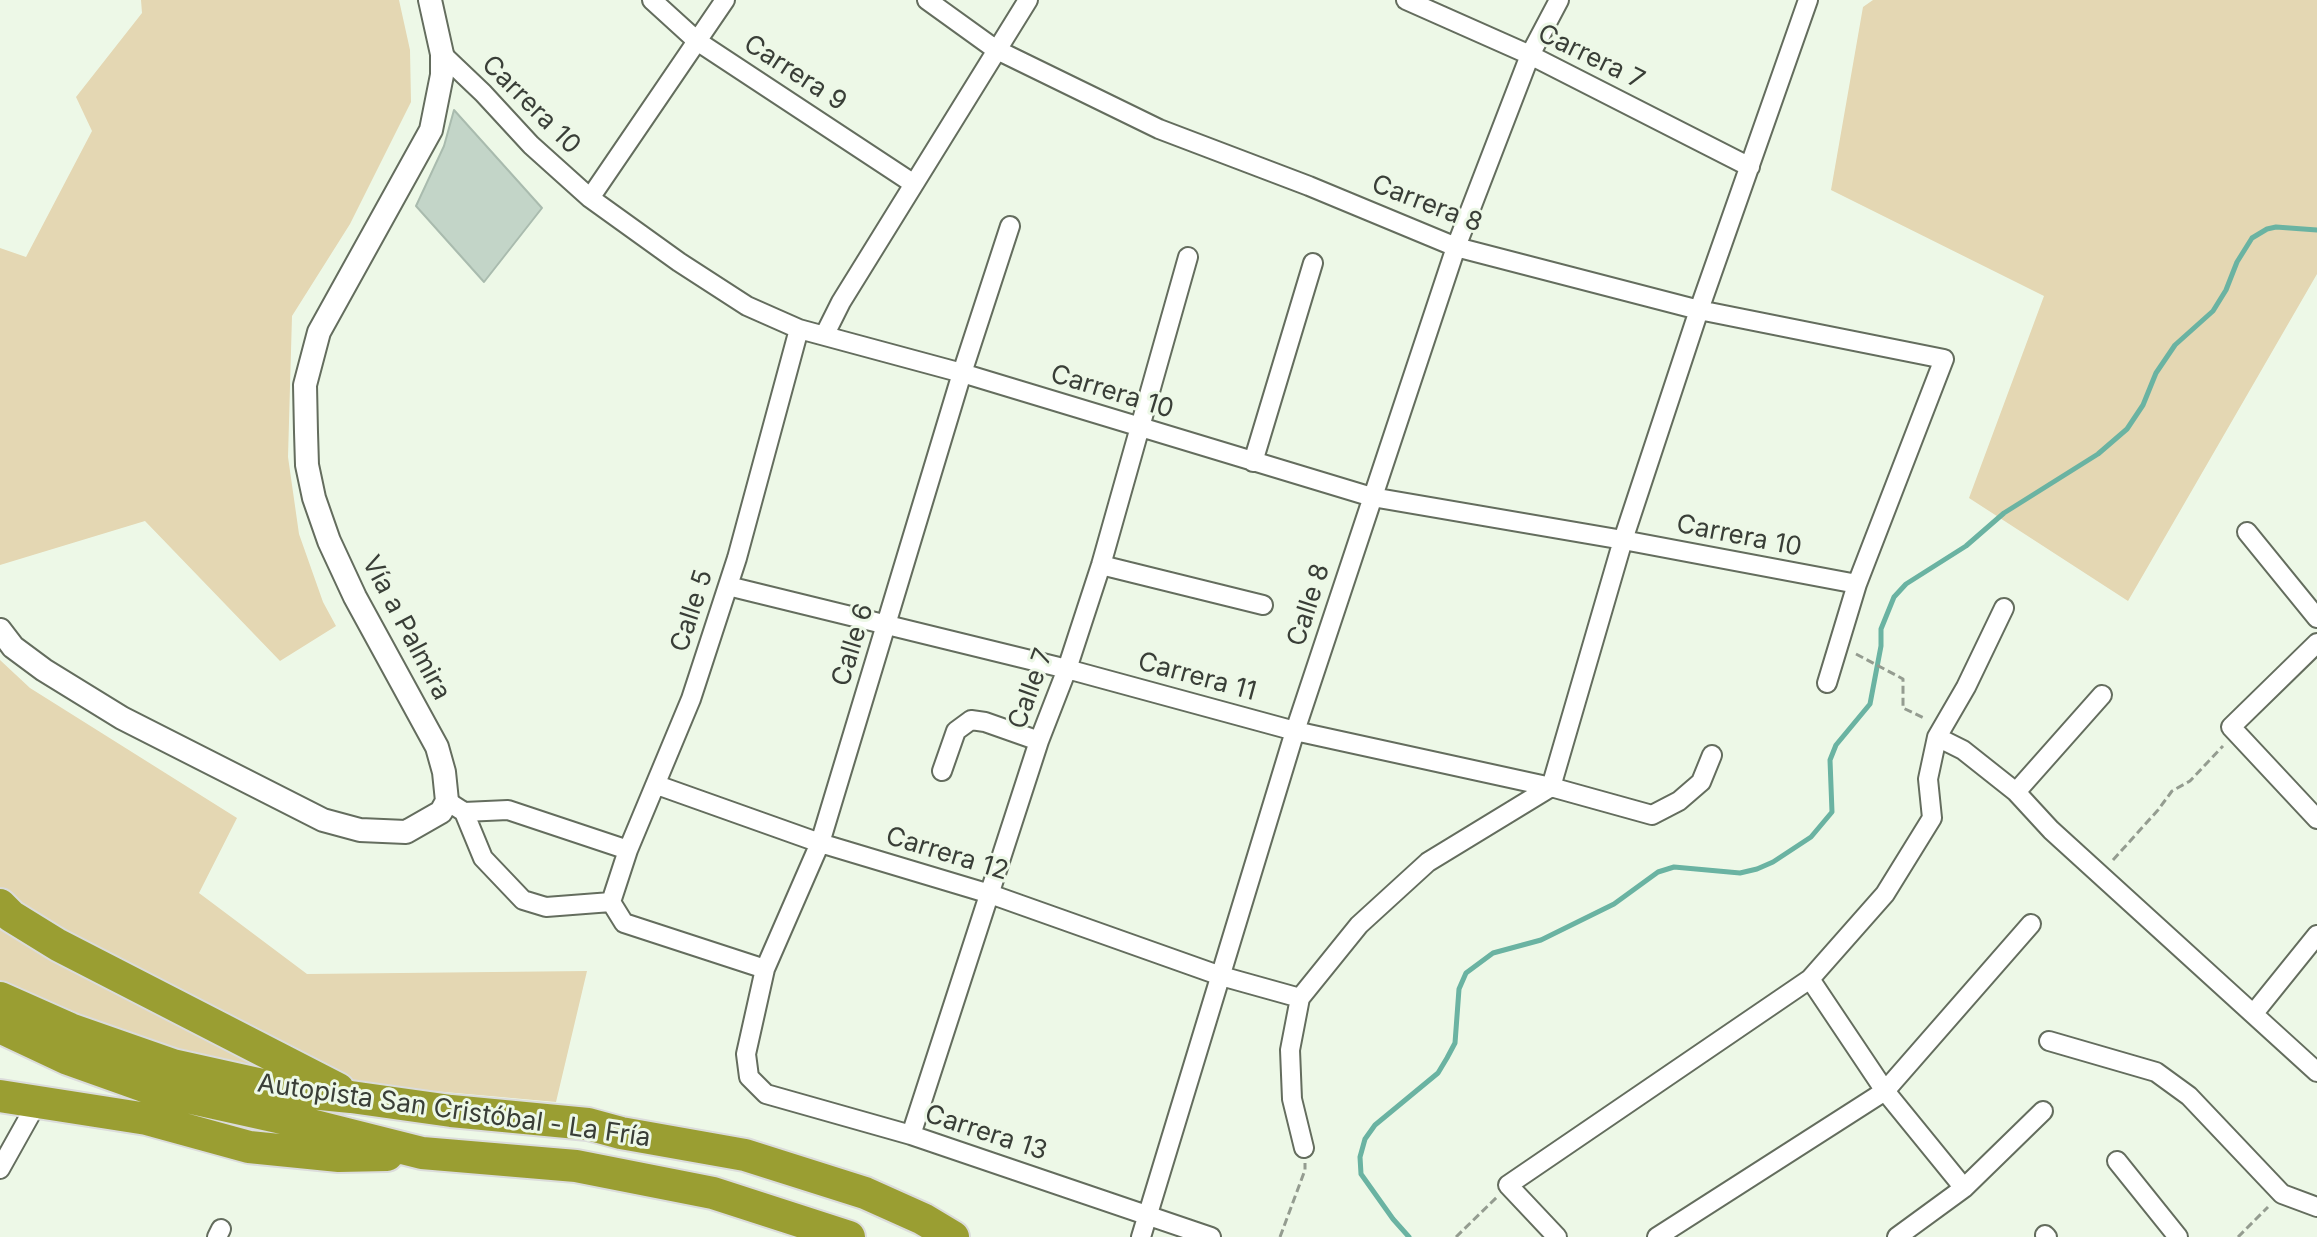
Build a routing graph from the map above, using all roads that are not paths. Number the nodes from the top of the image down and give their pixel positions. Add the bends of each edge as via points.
1 (430, 0) edge
2 (652, 0) edge
3 (725, 0) edge
4 (927, 0) edge
5 (1028, 0) edge
6 (1406, 0) edge
7 (1559, 0) edge
8 (1808, 0) edge
9 (697, 41) junction
10 (995, 49) junction
11 (442, 54) junction
12 (1530, 55) junction
13 (1750, 167) junction
14 (914, 184) junction
15 (590, 198) junction
16 (1010, 226) dead end
17 (1456, 247) junction
18 (1188, 257) dead end
19 (1313, 263) dead end
20 (1699, 310) junction
21 (799, 329) junction
22 (825, 334) junction
23 (962, 373) junction
24 (1139, 427) junction
25 (1253, 462) junction
26 (1372, 497) junction
27 (2247, 532) dead end
28 (1623, 540) junction
29 (1101, 565) junction
30 (1857, 584) junction
31 (728, 586) junction
32 (1263, 605) dead end
33 (2004, 608) dead end
34 (2317, 618) edge
35 (887, 623) junction
36 (0, 630) edge
37 (2317, 643) edge
38 (1067, 669) junction
39 (1827, 683) dead end
40 (2102, 695) dead end
41 (1295, 731) junction
42 (1940, 732) junction
43 (1039, 741) junction
44 (1712, 755) dead end
45 (942, 771) dead end
46 (657, 785) junction
47 (1551, 787) junction
48 (2016, 792) junction
49 (456, 806) junction
50 (2317, 819) edge
51 (820, 843) junction
52 (628, 850) junction
53 (990, 894) junction
54 (611, 902) junction
55 (0, 905) edge
56 (2031, 924) dead end
57 (2317, 935) edge
58 (765, 969) junction
59 (1221, 976) junction
60 (1810, 979) junction
61 (0, 998) edge
62 (1300, 998) junction
63 (2254, 1013) junction
64 (0, 1027) edge
65 (2049, 1041) dead end
66 (2317, 1072) edge
67 (749, 1077) joint
68 (1885, 1091) junction
69 (0, 1096) edge
70 (351, 1097) junction
71 (38, 1101) junction
72 (2043, 1111) dead end
73 (911, 1135) junction
74 (1304, 1148) road end
75 (422, 1153) junction
76 (2117, 1161) dead end
77 (0, 1169) edge
78 (1964, 1188) junction
79 (2317, 1207) edge
80 (1148, 1214) junction
81 (849, 1237) edge
82 (953, 1237) edge
83 (1141, 1237) edge
84 (1211, 1237) edge
85 (1557, 1237) edge
86 (1657, 1237) edge
87 (1897, 1237) edge
88 (2178, 1237) edge

1 - 11 street, Vía a Palmira
2 - 9 street, Carrera 9
3 - 9 street
4 - 10 street, Carrera 8
5 - 10 street
6 - 12 street, Carrera 7
7 - 12 street, Calle 8
8 - 13 street
9 - 14 street, Carrera 9
9 - 15 street
10 - 14 street
10 - 17 street, Carrera 8 via 1159,129
11 - 15 street, Carrera 10
11 - 49 street, Vía a Palmira via 431,130 319,332 305,385 305,417 307,465 329,541 437,747
12 - 13 street, Carrera 7
12 - 17 street, Calle 8
13 - 20 street
14 - 22 street
15 - 21 street, Carrera 10 via 747,306
16 - 23 street, Calle 6
17 - 20 street, Carrera 8
17 - 26 street, Calle 8
18 - 24 street, Calle 7
19 - 25 street
20 - 28 street
20 - 30 street, Carrera 8 via 1944,359
21 - 22 street, Carrera 10
21 - 31 street, Calle 5
22 - 23 street, Carrera 10
23 - 24 street, Carrera 10
23 - 35 street, Calle 6
24 - 25 street, Carrera 10
24 - 29 street, Calle 7
25 - 26 street, Carrera 10
26 - 28 street, Carrera 10
26 - 41 street, Calle 8
27 - 34 street
28 - 30 street, Carrera 10
28 - 47 street
29 - 32 street
29 - 38 street, Calle 7
30 - 39 street
31 - 35 street, Carrera 11
31 - 46 street, Calle 5
33 - 42 street
35 - 38 street, Carrera 11
35 - 51 street, Calle 6
36 - 49 street via 44,670 122,718 323,820 360,830 406,832
37 - 50 street via 2231,727
38 - 41 street, Carrera 11
38 - 43 street, Calle 7
40 - 48 street
41 - 47 street, Carrera 11
41 - 59 street, Calle 8
42 - 48 street
42 - 60 street via 1928,779 1932,818 1885,894
43 - 45 street via 971,720 956,731
43 - 53 street, Calle 7
44 - 47 street, Carrera 11 via 1701,782 1652,815
46 - 51 street, Carrera 12
46 - 52 street, Calle 5
47 - 62 street via 1428,862 1359,925
48 - 63 street via 2051,830
49 - 52 street via 508,810
49 - 54 street via 483,858 523,900 546,907
51 - 53 street, Carrera 12
51 - 58 street, Calle 6
52 - 54 street, Calle 5
53 - 59 street, Carrera 12
53 - 73 street, Calle 7
54 - 58 street via 624,923
55 - 70 highway via 58,945
56 - 68 street
57 - 63 street
58 - 67 street, Calle 6 via 746,1054
59 - 62 street, Carrera 12
59 - 80 street, Calle 8
60 - 68 street
60 - 85 street via 1508,1185
61 - 70 highway, Autopista San Cristóbal - La Fría via 173,1065 290,1091
62 - 74 street via 1290,1050 1292,1099
63 - 66 street
64 - 75 highway, Autopista San Cristóbal - La Fría via 68,1059 155,1090
65 - 79 street via 2156,1072 2189,1096 2282,1194
67 - 73 street, Carrera 13 via 766,1094
68 - 78 street
68 - 86 street
69 - 71 highway
70 - 82 highway, Autopista San Cristóbal - La Fría via 588,1124 745,1155 865,1193
71 - 75 highway via 147,1119 249,1147 339,1156
71 - 77 street
72 - 78 street
73 - 80 street, Carrera 13
75 - 81 highway, Autopista San Cristóbal - La Fría via 576,1166 713,1193
76 - 88 street
78 - 87 street
80 - 83 street, Calle 8
80 - 84 street, Carrera 13

